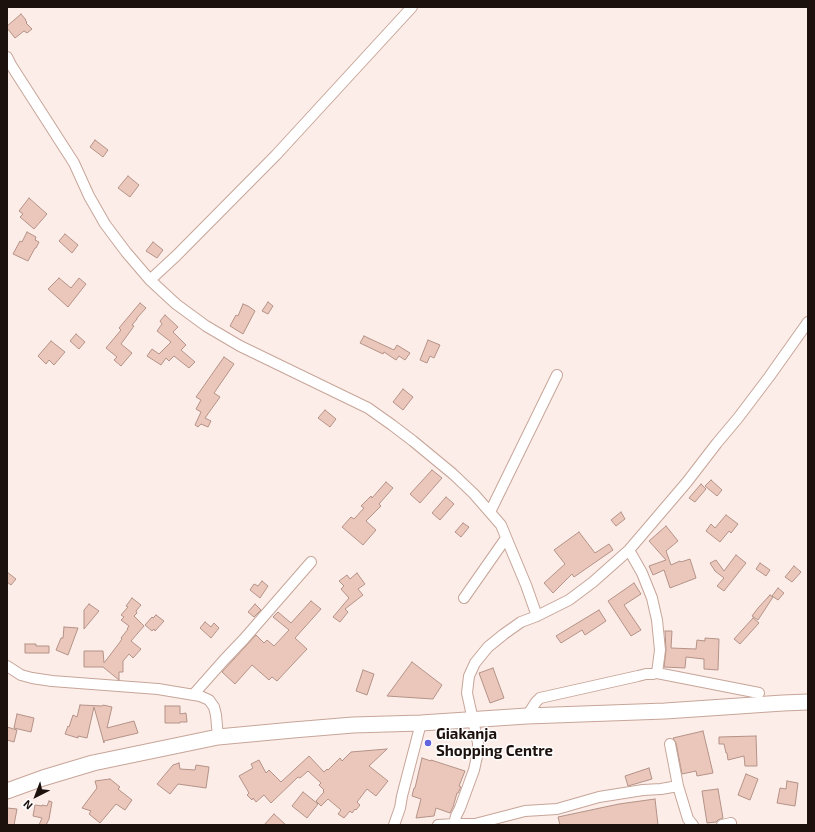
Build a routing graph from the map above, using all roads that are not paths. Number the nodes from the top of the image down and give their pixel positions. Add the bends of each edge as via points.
1 (412, 7) edge
2 (8, 64) edge
3 (150, 280) junction
4 (808, 322) edge
5 (557, 376) dead end
6 (490, 512) junction
7 (506, 538) junction
8 (629, 550) junction
9 (311, 562) dead end
10 (464, 598) dead end
11 (537, 616) junction
12 (7, 666) edge
13 (657, 672) junction
14 (759, 693) dead end
15 (193, 695) junction
16 (808, 702) edge
17 (527, 716) junction
18 (473, 720) junction
19 (421, 724) junction
20 (218, 737) junction
21 (670, 744) dead end
22 (678, 786) junction
23 (7, 791) edge
24 (454, 824) edge
25 (394, 825) edge
26 (438, 825) edge
27 (693, 825) edge
28 (722, 825) edge
29 (732, 825) edge

1 - 3 street via 276,156
2 - 3 street via 74,163 104,224
3 - 6 street via 176,304 206,326 233,342 368,408 386,420 453,474
4 - 8 street via 765,384
5 - 6 street
6 - 7 street via 501,525
7 - 10 street
7 - 11 street
8 - 11 street via 568,600
8 - 13 street via 642,573 657,620 660,650
9 - 15 street
11 - 18 street via 521,622 504,634 488,647 475,663 469,676 467,693
12 - 15 street via 21,675 32,678 158,689
13 - 14 street
13 - 17 street via 540,698
15 - 20 street via 209,700 214,707
16 - 17 main road
17 - 18 main road
18 - 19 main road
18 - 24 street via 478,752
19 - 20 main road via 353,725
19 - 25 street
20 - 23 main road via 93,763
21 - 22 street
22 - 24 street via 599,797 557,809 525,810 475,824
22 - 27 street via 688,818
24 - 26 street
28 - 29 street

